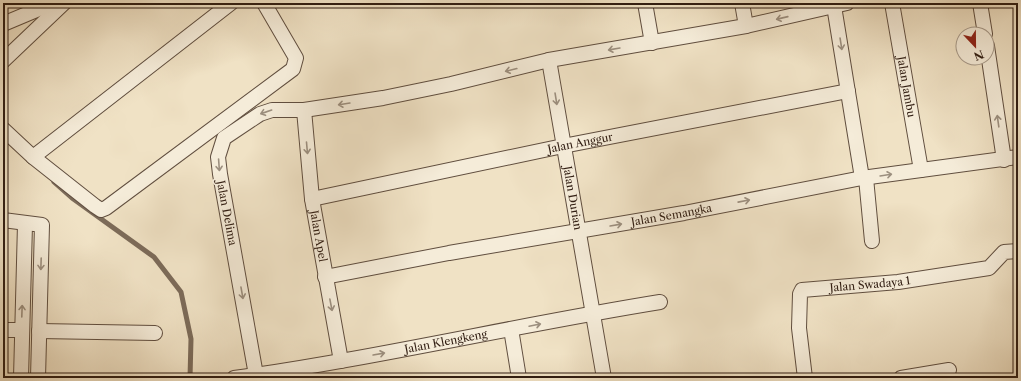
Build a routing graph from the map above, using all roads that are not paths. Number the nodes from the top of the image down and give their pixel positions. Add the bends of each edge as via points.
1 (53, 3) edge
2 (64, 3) edge
3 (231, 3) edge
4 (264, 3) edge
5 (645, 3) edge
6 (742, 3) edge
7 (892, 3) edge
8 (980, 3) edge
9 (841, 4) edge
10 (3, 24) edge
11 (746, 26) junction
12 (984, 26) edge
13 (652, 43) junction
14 (549, 60) junction
15 (3, 61) edge
16 (990, 66) edge
17 (848, 91) junction
18 (304, 110) junction
19 (3, 129) edge
20 (563, 146) junction
21 (32, 157) junction
22 (1018, 157) edge
23 (1004, 160) junction
24 (921, 170) junction
25 (864, 178) junction
26 (312, 199) junction
27 (3, 220) edge
28 (25, 224) junction
29 (578, 231) junction
30 (872, 241) dead end
31 (1018, 250) edge
32 (325, 277) junction
33 (660, 302) dead end
34 (592, 313) junction
35 (3, 330) edge
36 (22, 330) junction
37 (511, 330) junction
38 (39, 331) junction
39 (155, 333) dead end
40 (341, 361) junction
41 (949, 370) dead end
42 (256, 375) junction
43 (21, 378) edge
44 (38, 378) edge
45 (234, 378) edge
46 (519, 378) edge
47 (604, 378) edge
48 (805, 378) edge
49 (901, 378) edge

1 - 10 street
2 - 15 street
3 - 21 street
4 - 21 street via 296,58 293,69 106,208 101,210 95,206
5 - 13 street
6 - 11 street
7 - 24 street, Jalan Jambu
8 - 12 street
9 -> 11 street
9 -> 17 street
11 - 13 street
13 -> 14 street
14 -> 18 street via 383,98
14 -> 20 street, Jalan Durian
23 -> 16 street
17 - 20 street, Jalan Anggur
17 - 25 street
18 -> 26 street, Jalan Apel
18 -> 42 street, Jalan Delima via 272,110 260,114 224,138 218,157
19 - 21 street
20 - 26 street, Jalan Anggur
20 - 29 street, Jalan Durian
22 - 23 street, Jalan Semangka
23 - 24 street, Jalan Semangka
25 -> 24 street, Jalan Semangka
29 -> 25 street, Jalan Semangka
25 - 30 street
26 - 32 street, Jalan Apel
27 - 28 street
36 -> 28 street
28 -> 38 street via 42,225
29 - 32 street, Jalan Semangka
29 - 34 street, Jalan Durian
31 - 48 street, Jalan Swadaya 1 via 1004,252 989,268 898,282 802,290 799,328
32 -> 40 street, Jalan Apel
33 - 34 street, Jalan Klengkeng
37 -> 34 street, Jalan Klengkeng
34 - 47 street
35 - 36 street
36 - 43 street
40 -> 37 street, Jalan Klengkeng
37 - 46 street
38 - 39 street
38 - 44 street
40 - 42 street, Jalan Klengkeng
41 - 49 street
42 - 45 street, Jalan Klengkeng

